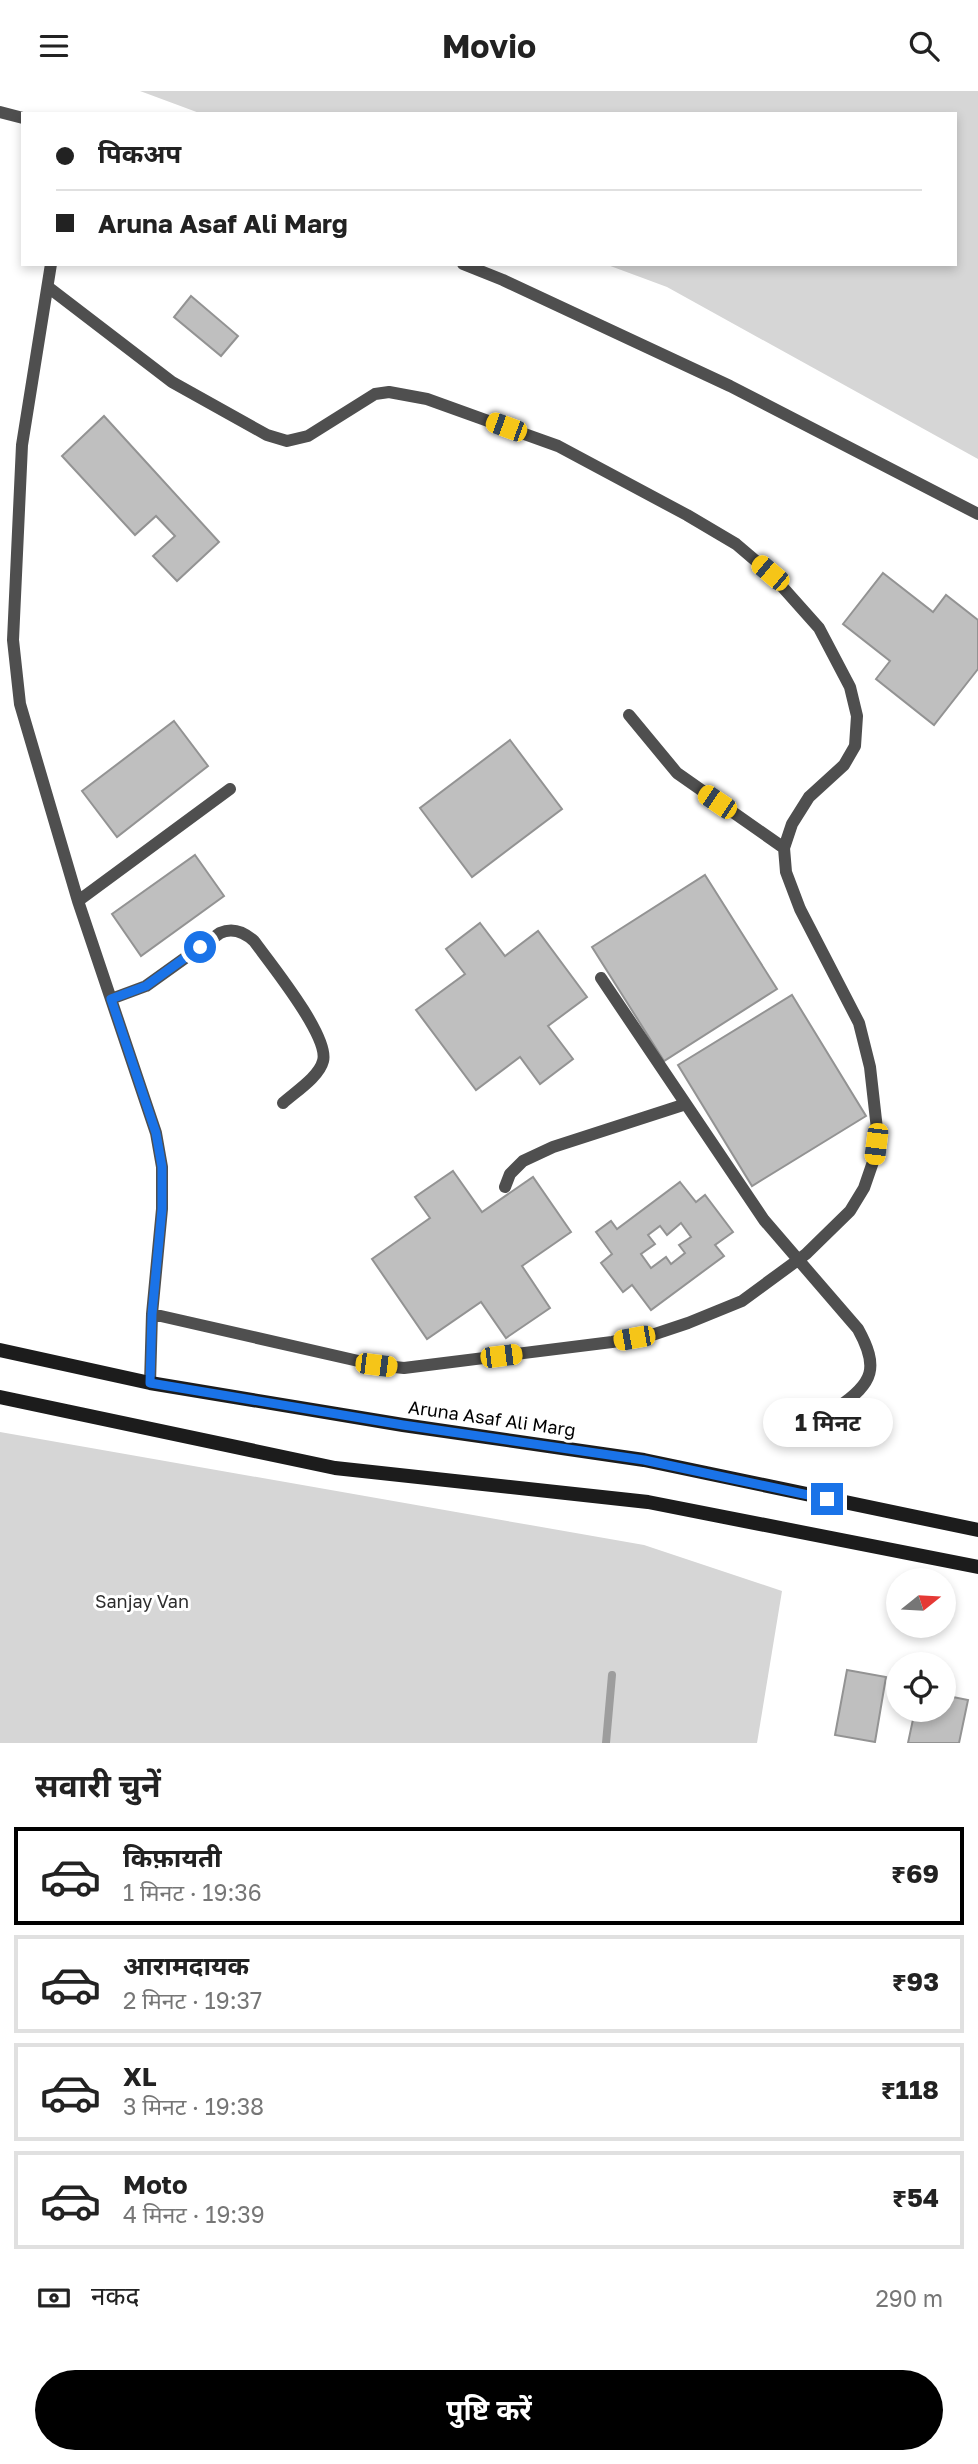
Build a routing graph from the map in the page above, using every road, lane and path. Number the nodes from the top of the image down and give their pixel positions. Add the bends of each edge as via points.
1 (0, 112) edge
2 (21, 117) edge
3 (51, 266) edge
4 (468, 266) edge
5 (48, 287) junction
6 (978, 514) edge
7 (629, 715) dead end
8 (230, 789) dead end
9 (784, 848) junction
10 (78, 901) junction
11 (601, 978) dead end
12 (111, 999) junction
13 (283, 1103) dead end
14 (686, 1104) junction
15 (505, 1188) dead end
16 (798, 1261) junction
17 (152, 1314) junction
18 (0, 1350) edge
19 (150, 1383) junction
20 (0, 1397) edge
21 (838, 1407) dead end
22 (978, 1530) edge
23 (978, 1567) edge

1 - 2 lane
3 - 5 lane
4 - 6 lane via 730,386
5 - 9 lane via 172,382 267,435 287,440 308,436 374,394 417,396 558,446 736,544 770,573 819,628 850,687 857,716 855,746 845,765 809,797
5 - 10 lane via 22,445 13,640 20,704
7 - 9 lane via 677,772
8 - 10 lane
9 - 16 lane via 786,871 800,909 859,1023 877,1129 874,1159 864,1188 850,1211
10 - 12 lane
11 - 14 lane
12 - 13 lane via 146,986 220,933 246,934 314,1026 325,1051 315,1074
12 - 17 lane via 156,1133 162,1167
14 - 15 lane via 553,1147 523,1161 510,1174
14 - 16 lane via 764,1220
16 - 17 lane via 742,1301 655,1334 404,1368
16 - 21 lane via 858,1329 872,1360 869,1381
17 - 19 lane
18 - 19 main road, Aruna Asaf Ali Marg
19 - 22 main road, Aruna Asaf Ali Marg via 644,1460
20 - 23 main road via 335,1468 648,1502

